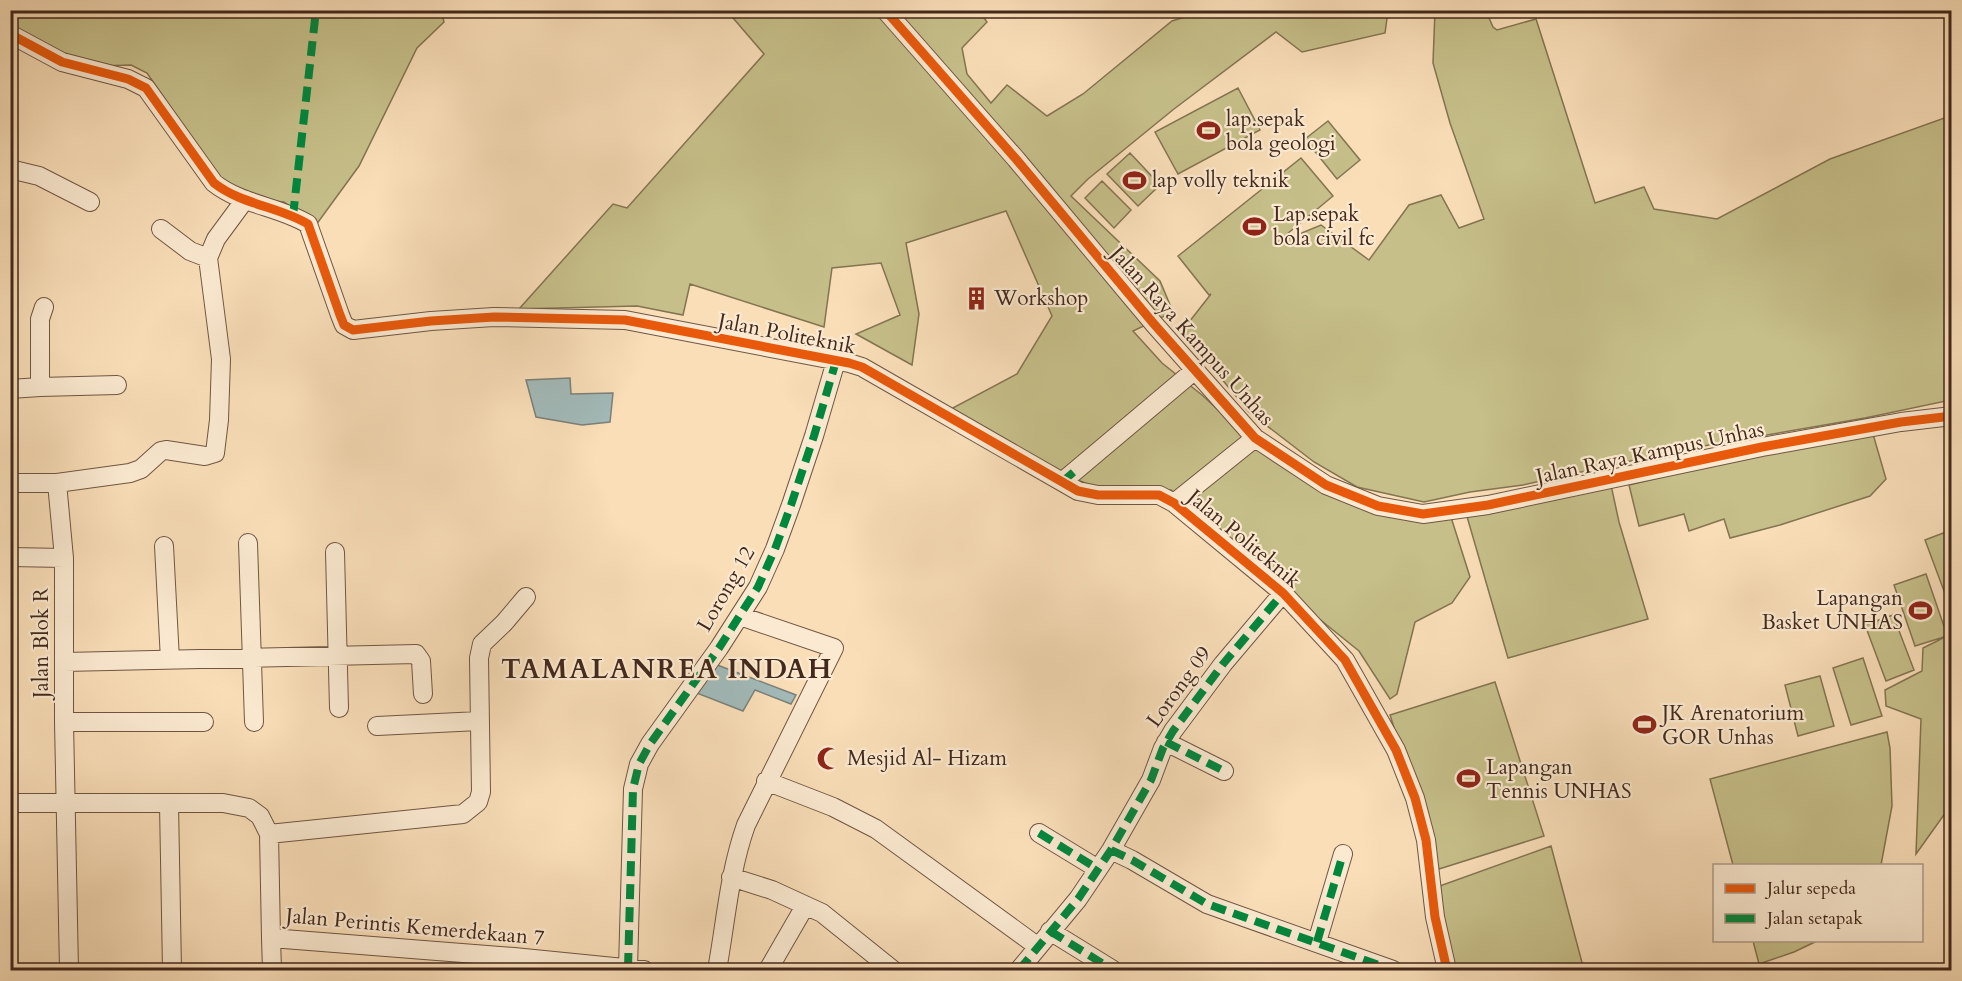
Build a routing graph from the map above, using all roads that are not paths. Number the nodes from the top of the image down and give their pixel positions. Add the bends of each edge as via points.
1 (885, 10) edge
2 (10, 34) edge
3 (10, 170) edge
4 (244, 201) junction
5 (90, 202) dead end
6 (161, 229) dead end
7 (208, 258) junction
8 (44, 307) dead end
9 (836, 361) junction
10 (1195, 370) junction
11 (117, 385) dead end
12 (40, 387) junction
13 (10, 388) edge
14 (1952, 416) edge
15 (1255, 438) junction
16 (1068, 476) junction
17 (10, 483) edge
18 (57, 483) junction
19 (1174, 503) junction
20 (248, 543) dead end
21 (164, 546) dead end
22 (335, 552) dead end
23 (10, 557) edge
24 (64, 558) junction
25 (1283, 593) junction
26 (526, 597) dead end
27 (740, 616) junction
28 (339, 657) junction
29 (253, 658) junction
30 (170, 660) junction
31 (64, 662) junction
32 (423, 694) dead end
33 (339, 708) dead end
34 (479, 721) junction
35 (64, 722) junction
36 (204, 722) dead end
37 (254, 722) dead end
38 (377, 726) dead end
39 (1166, 742) junction
40 (1224, 771) dead end
41 (766, 781) junction
42 (10, 803) edge
43 (65, 803) junction
44 (169, 804) junction
45 (1039, 833) dead end
46 (269, 834) junction
47 (1111, 850) junction
48 (1343, 854) dead end
49 (1098, 869) junction
50 (731, 877) junction
51 (805, 906) junction
52 (1050, 932) junction
53 (271, 938) junction
54 (1317, 942) junction
55 (1037, 946) junction
56 (513, 964) edge
57 (636, 969) edge
58 (69, 970) edge
59 (172, 970) edge
60 (272, 970) edge
61 (717, 970) edge
62 (768, 970) edge
63 (893, 970) edge
64 (1019, 970) edge
65 (1113, 970) edge
66 (1393, 970) edge
67 (1447, 970) edge

1 - 10 street, Jalan Raya Kampus Unhas
2 - 4 street, Jalan Politeknik via 62,62 128,79 146,88 214,183
3 - 5 street via 39,176
4 - 7 street via 216,239
4 - 9 street, Jalan Politeknik via 309,224 344,325 353,330 494,317 625,320
6 - 7 street via 190,251
7 - 18 street via 221,359 215,453 205,456 163,450 130,473
8 - 12 street via 40,319
9 - 16 street, Jalan Politeknik via 862,367
9 - 27 street, Lorong 12 via 775,549
10 - 15 street, Jalan Raya Kampus Unhas
10 - 16 street
11 - 12 street
12 - 13 street
14 - 15 street, Jalan Raya Kampus Unhas via 1762,447 1488,505 1423,514 1378,506 1326,485
15 - 19 street
16 - 19 street, Jalan Politeknik via 1078,491 1098,495 1159,495
17 - 18 street
18 - 24 street, Jalan Blok R
19 - 25 street, Jalan Politeknik
20 - 29 street
21 - 30 street
22 - 28 street
23 - 24 street
24 - 31 street, Jalan Blok R
25 - 39 street, Lorong 09 via 1223,664
25 - 67 street, Jalan Politeknik via 1345,660 1396,750 1424,831 1435,917
26 - 34 street via 482,644
27 - 41 street via 834,648
27 - 57 street, Lorong 12 via 639,765 633,789
28 - 29 street
28 - 32 street via 416,654 421,661
28 - 33 street
29 - 30 street
29 - 37 street
30 - 31 street
31 - 35 street, Jalan Blok R
34 - 38 street
34 - 46 street via 481,792 478,802 463,814
35 - 36 street
35 - 43 street, Jalan Blok R
39 - 40 street
39 - 47 street, Lorong 09 via 1151,780
41 - 50 street via 736,851
41 - 55 street via 876,829
42 - 43 street
43 - 44 street
43 - 58 street, Jalan Blok R
44 - 46 street via 249,808 260,816
44 - 59 street
45 - 49 street
46 - 53 street, Jalan Perintis Kemerdekaan 7
47 - 49 street
47 - 54 street via 1207,904
48 - 54 street
49 - 52 street
50 - 51 street
50 - 61 street
51 - 62 street
51 - 63 street via 822,913
52 - 55 street
52 - 65 street
53 - 56 street, Jalan Perintis Kemerdekaan 7
53 - 60 street
54 - 66 street
55 - 64 street
56 - 57 street, Jalan Perintis Kemerdekaan 7

